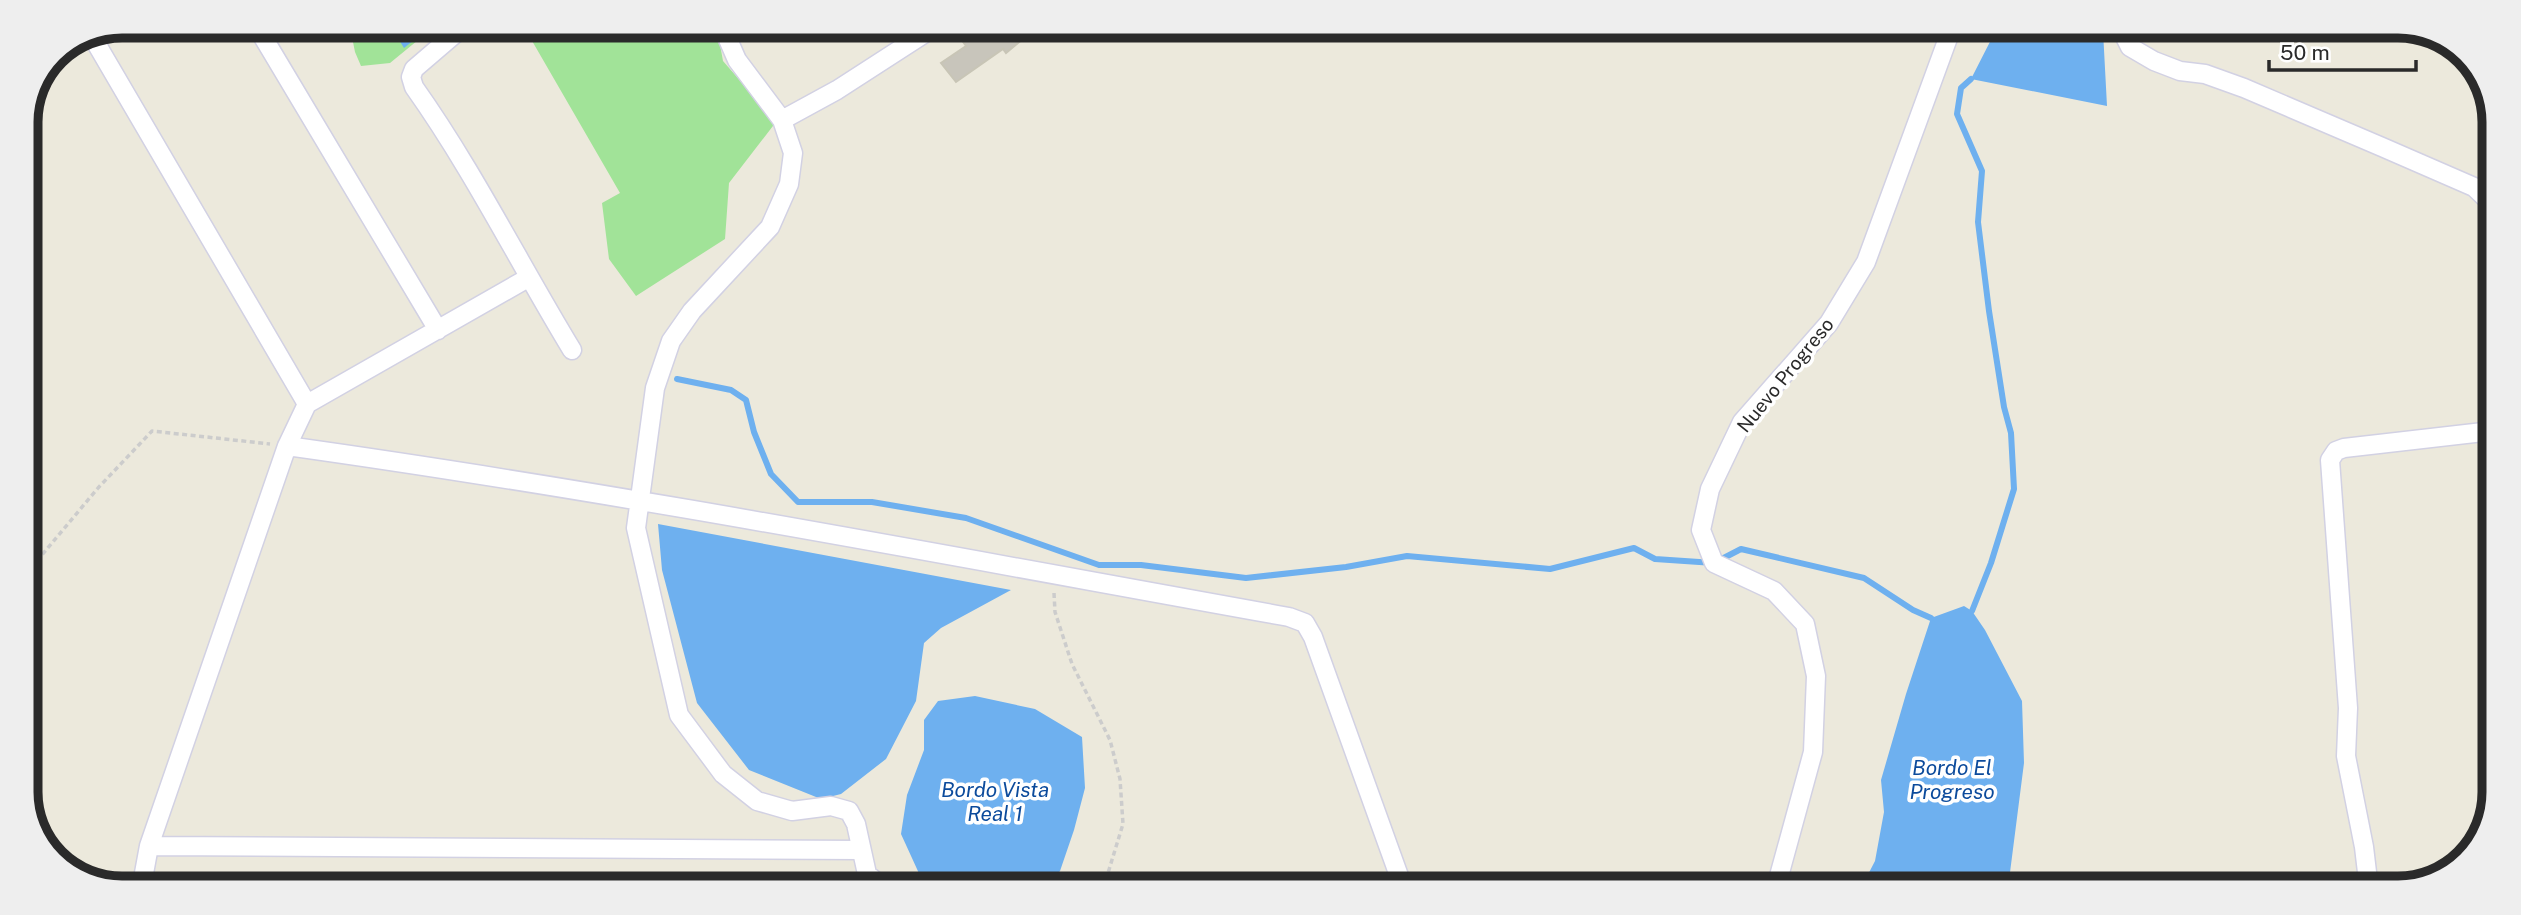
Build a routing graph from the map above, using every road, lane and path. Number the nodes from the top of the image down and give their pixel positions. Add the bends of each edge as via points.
1 (264, 39) edge
2 (449, 39) edge
3 (728, 39) edge
4 (916, 39) edge
5 (1948, 39) edge
6 (2126, 39) edge
7 (96, 43) edge
8 (782, 120) junction
9 (2482, 195) edge
10 (528, 278) junction
11 (438, 330) junction
12 (572, 350) dead end
13 (307, 404) junction
14 (2482, 432) edge
15 (287, 446) junction
16 (640, 499) junction
17 (39, 558) edge
18 (1054, 594) dead end
19 (58, 846) edge
20 (149, 846) junction
21 (862, 850) junction
22 (74, 861) edge
23 (143, 876) edge
24 (869, 876) edge
25 (1107, 876) edge
26 (1399, 876) edge
27 (1779, 876) edge
28 (2367, 876) edge

1 - 11 street
2 - 10 street via 414,69 414,87
3 - 8 street via 737,60
4 - 8 street
5 - 27 street, Nuevo Progreso via 1866,262 1829,323 1742,422 1710,489 1701,530 1714,563 1774,591 1805,624 1816,676 1813,752
6 - 9 street via 2130,47 2154,61 2244,88 2474,187
7 - 13 street
8 - 16 street via 793,153 789,184 771,227 671,341 655,388
10 - 11 street
10 - 12 street
11 - 13 street
13 - 15 street
14 - 28 street via 2344,448 2330,460 2348,708 2346,756
15 - 16 street
15 - 17 path via 152,431
15 - 20 street
16 - 21 street via 636,527 679,715 723,774 757,801 792,811 831,806 849,811
16 - 26 street via 1305,623
18 - 25 path via 1055,612 1072,664 1110,740 1120,779 1123,824
19 - 22 path
20 - 21 street
20 - 23 street
21 - 24 street

